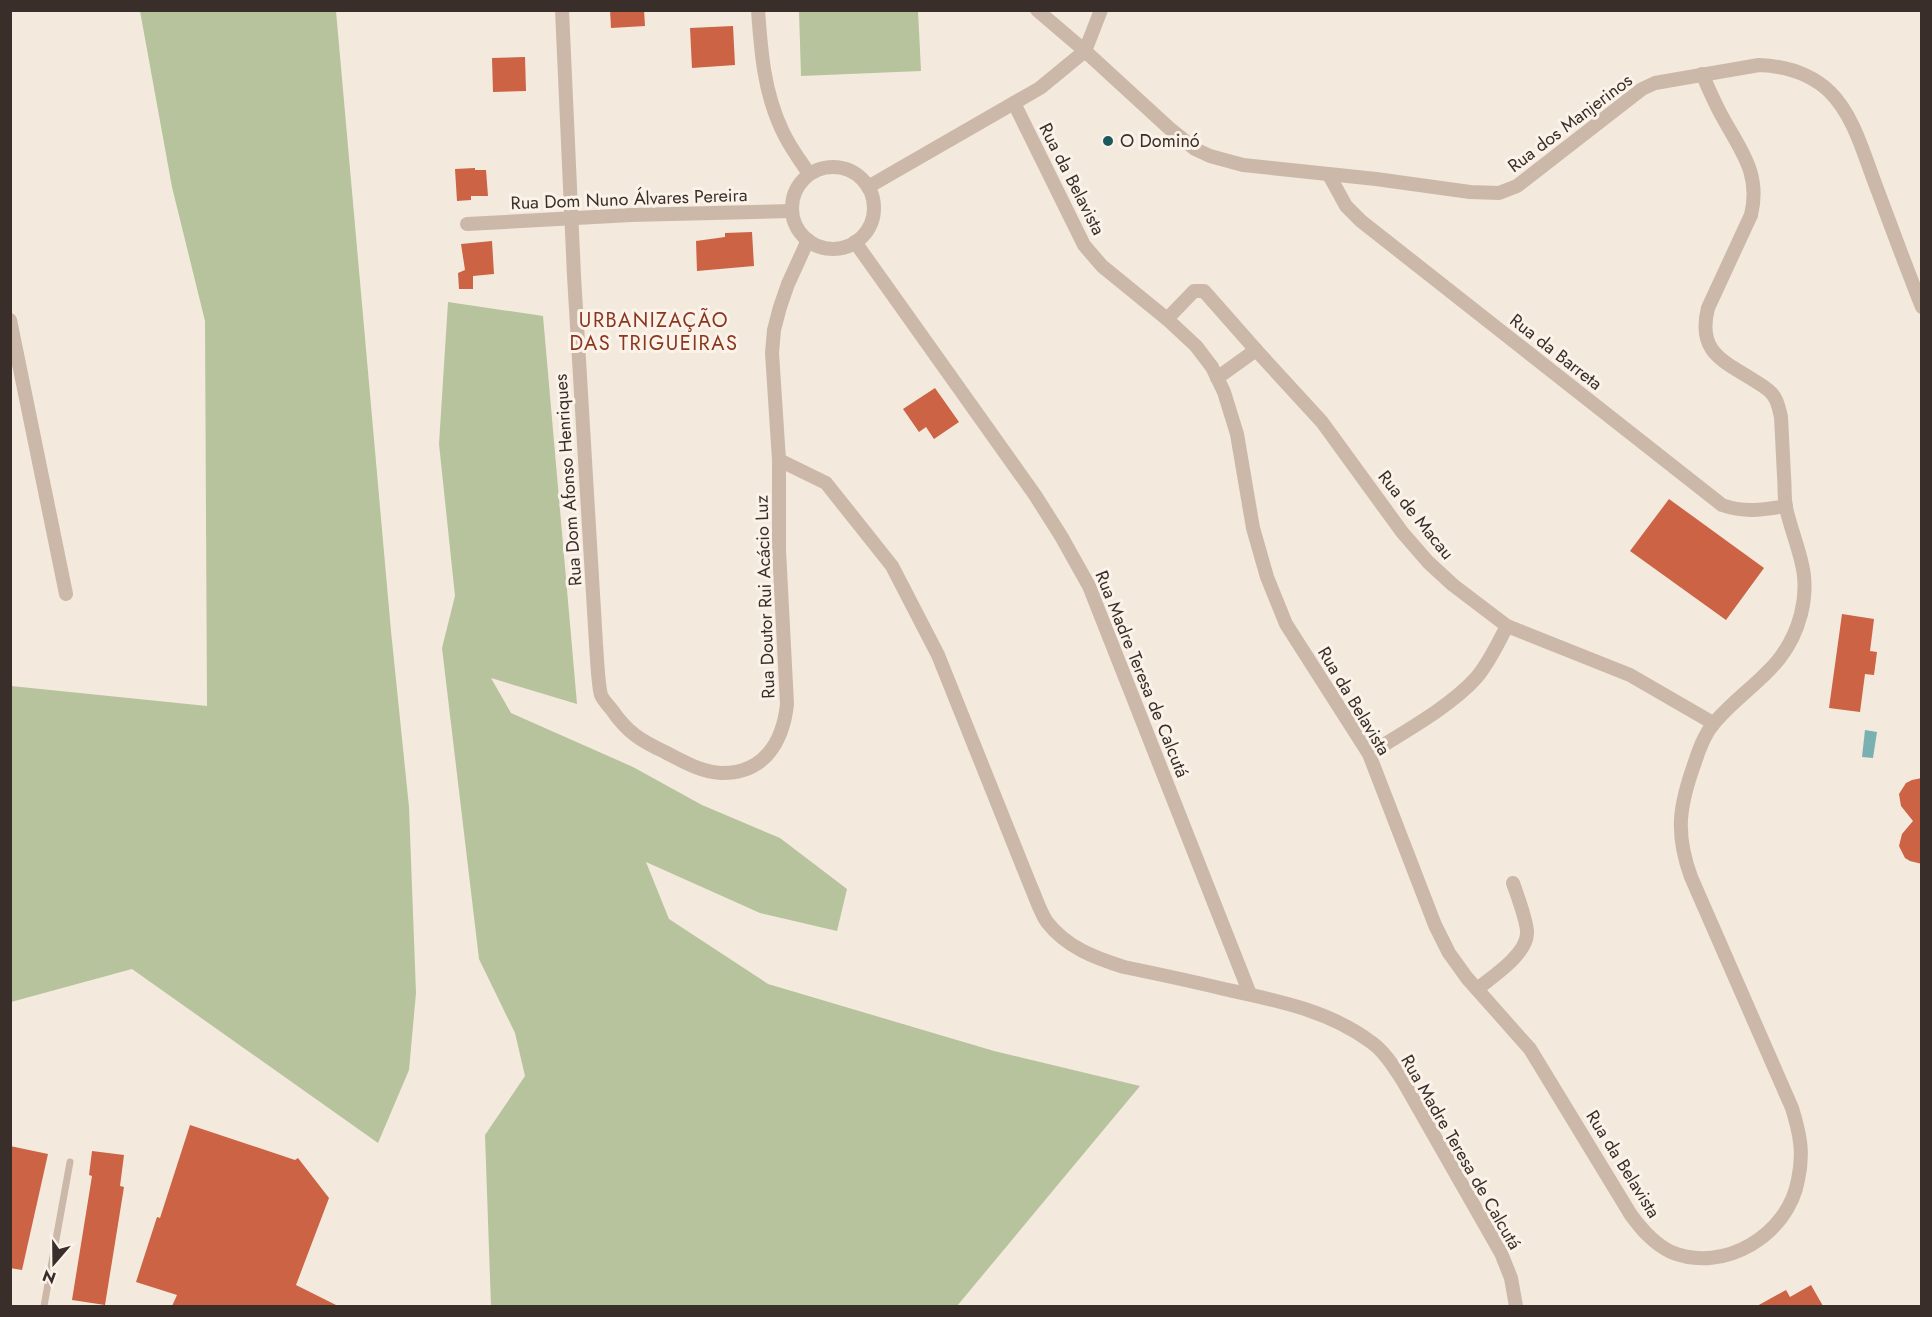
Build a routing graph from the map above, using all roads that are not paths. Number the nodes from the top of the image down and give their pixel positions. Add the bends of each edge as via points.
1 (562, 10) edge
2 (758, 10) edge
3 (1037, 10) edge
4 (1101, 10) edge
5 (1085, 51) junction
6 (1702, 74) junction
7 (1014, 103) junction
8 (809, 174) junction
9 (1329, 175) junction
10 (868, 187) junction
11 (792, 211) junction
12 (572, 218) junction
13 (467, 224) dead end
14 (808, 240) junction
15 (855, 242) junction
16 (1922, 307) edge
17 (1167, 319) junction
18 (10, 320) edge
19 (1256, 350) junction
20 (1218, 378) junction
21 (779, 460) junction
22 (1786, 506) junction
23 (66, 594) dead end
24 (1508, 626) junction
25 (601, 695) joint
26 (1713, 723) junction
27 (1369, 754) junction
28 (1513, 883) dead end
29 (1477, 989) junction
30 (1250, 994) junction
31 (70, 1162) dead end
32 (44, 1306) edge
33 (1516, 1306) edge

1 - 12 street, Rua Dom Afonso Henriques
2 - 8 street via 768,93 783,133
3 - 5 street, Rua dos Manjerinos
4 - 5 street
5 - 7 street via 1040,88
5 - 9 street, Rua dos Manjerinos via 1195,149 1243,165
6 - 9 street, Rua dos Manjerinos via 1642,89 1508,190 1470,192
6 - 16 street, Rua dos Manjerinos via 1759,66 1791,68 1821,84 1836,98 1856,135
6 - 22 street, Rua da Belavista via 1750,166 1755,201 1708,308 1706,339 1719,358 1774,395 1781,417
7 - 10 street
7 - 17 street, Rua da Belavista via 1084,245 1101,266
8 - 10 street via 835,167 859,176
8 - 11 street via 799,184
9 - 22 street, Rua da Barreta via 1346,206 1361,221 1722,506 1737,511
10 - 15 street via 873,198 873,217 865,234
11 - 12 street, Rua Dom Nuno Álvares Pereira
11 - 14 street
12 - 13 street, Rua Dom Nuno Álvares Pereira
12 - 25 street, Rua Dom Afonso Henriques
14 - 15 street via 832,248
14 - 21 street, Rua Doutor Rui Acácio Luz via 788,284 774,330
15 - 30 street, Rua Madre Teresa de Calcutá via 1035,495 1089,586
17 - 19 street, Rua de Macau via 1194,291 1204,291
17 - 20 street, Rua da Belavista via 1196,346
18 - 23 street
19 - 20 street
19 - 24 street, Rua de Macau via 1322,422 1428,562
20 - 27 street, Rua da Belavista via 1237,434 1253,528 1286,624
21 - 25 street, Rua Doutor Rui Acácio Luz via 779,550 788,704 774,748 754,765 732,772 689,765 638,738 623,726
21 - 30 street, Rua Madre Teresa de Calcutá via 826,483 892,566 938,655 1046,920 1063,939 1102,960
22 - 26 street, Rua da Belavista via 1805,574 1805,593 1794,636 1771,670
24 - 26 street, Rua de Macau via 1630,675
24 - 27 street via 1470,685
26 - 29 street, Rua da Belavista via 1684,791 1681,840 1691,877 1800,1134 1798,1182 1777,1224 1749,1247 1711,1257 1693,1257 1660,1246 1631,1215 1530,1049
27 - 29 street, Rua da Belavista via 1435,925 1449,953
28 - 29 street via 1527,934 1510,962
30 - 33 street, Rua Madre Teresa de Calcutá via 1311,1011 1345,1026 1373,1043 1390,1061 1501,1253
31 - 32 lane

